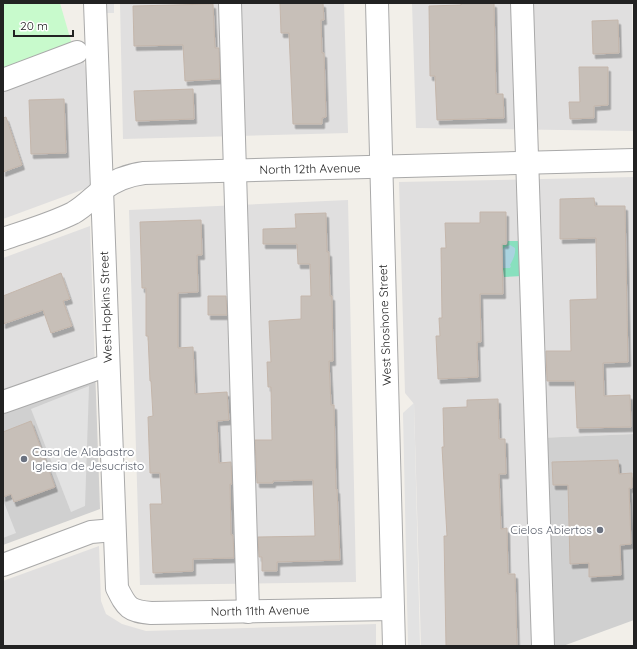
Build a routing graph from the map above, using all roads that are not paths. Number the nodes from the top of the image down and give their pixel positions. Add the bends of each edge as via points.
1 (95, 3) edge
2 (230, 3) edge
3 (377, 3) edge
4 (522, 3) edge
5 (77, 52) dead end
6 (3, 80) edge
7 (634, 160) edge
8 (528, 163) junction
9 (381, 167) junction
10 (235, 170) junction
11 (102, 190) junction
12 (3, 239) edge
13 (108, 365) junction
14 (3, 402) edge
15 (114, 530) junction
16 (3, 565) edge
17 (128, 608) joint
18 (393, 609) junction
19 (248, 612) junction
20 (394, 646) edge
21 (543, 646) edge

1 - 11 street, West Hopkins Street
2 - 10 street
3 - 9 street, West Shoshone Street
4 - 8 street
5 - 6 street
7 - 8 street, North 12th Avenue
8 - 9 street, North 12th Avenue
8 - 21 street
9 - 10 street, North 12th Avenue
9 - 18 street, West Shoshone Street
10 - 11 street, North 12th Avenue via 132,174
10 - 19 street
11 - 12 street, North 12th Avenue via 72,213
11 - 13 street, West Hopkins Street
13 - 14 street
13 - 15 street, West Hopkins Street
15 - 16 street via 91,532
15 - 17 street, West Hopkins Street via 117,588
17 - 19 street, North 11th Avenue via 151,613
18 - 19 street, North 11th Avenue
18 - 20 street, West Shoshone Street

